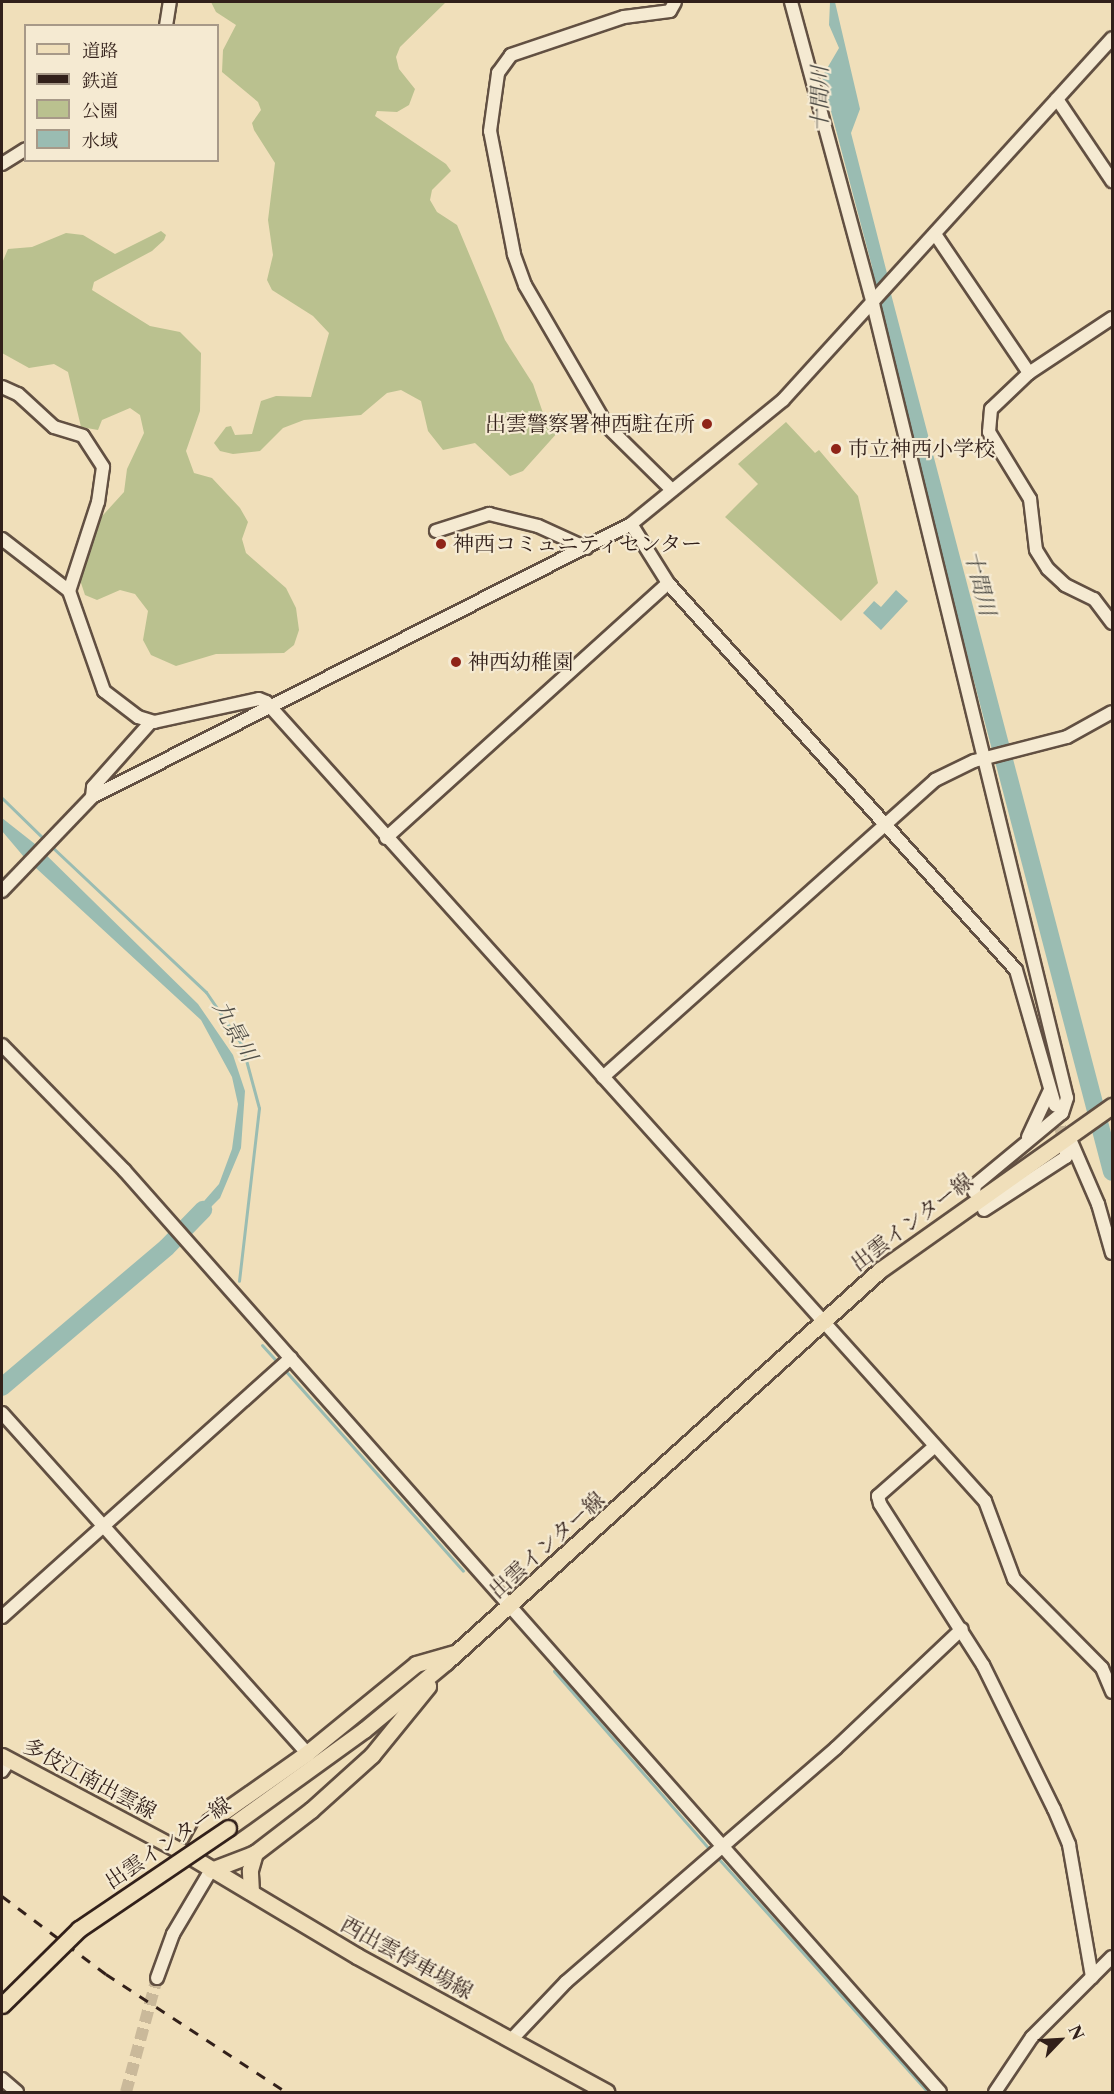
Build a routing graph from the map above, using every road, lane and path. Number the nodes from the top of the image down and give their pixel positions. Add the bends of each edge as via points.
1 (170, 2) edge
2 (675, 2) edge
3 (791, 2) edge
4 (166, 24) edge
5 (1113, 38) edge
6 (1057, 99) junction
7 (24, 150) edge
8 (2, 164) edge
9 (1113, 181) edge
10 (935, 234) junction
11 (874, 302) junction
12 (1113, 318) edge
13 (1029, 373) junction
14 (2, 387) edge
15 (672, 490) junction
16 (631, 524) junction
17 (436, 531) dead end
18 (2, 539) edge
19 (586, 548) junction
20 (668, 582) junction
21 (69, 591) junction
22 (1113, 623) edge
23 (269, 705) junction
24 (1113, 712) edge
25 (151, 722) junction
26 (984, 758) junction
27 (92, 797) junction
28 (884, 824) junction
29 (386, 838) junction
30 (2, 891) edge
31 (2, 1045) edge
32 (603, 1077) junction
33 (1050, 1086) junction
34 (1055, 1105) tunnel mouth
35 (1112, 1107) edge
36 (1070, 1139) junction
37 (1023, 1145) junction
38 (974, 1192) dead end
39 (984, 1210) dead end
40 (1113, 1253) edge
41 (822, 1319) junction
42 (291, 1358) junction
43 (2, 1413) edge
44 (935, 1446) junction
45 (104, 1527) junction
46 (512, 1605) junction
47 (2, 1617) edge
48 (962, 1629) junction
49 (452, 1657) junction
50 (1113, 1692) edge
51 (307, 1753) junction
52 (4, 1763) edge
53 (723, 1845) junction
54 (255, 1853) junction
55 (190, 1856) junction
56 (211, 1870) junction
57 (251, 1892) junction
58 (1113, 1957) edge
59 (1092, 1977) junction
60 (157, 1978) tunnel mouth
61 (2, 2005) edge
62 (511, 2040) junction
63 (2, 2079) edge
64 (17, 2092) edge
65 (606, 2092) edge
66 (940, 2092) edge
67 (995, 2092) edge

1 - 4 street
2 - 15 street via 670,11 624,17 511,55 498,73 490,123 514,254 525,285 608,426
3 - 11 street
5 - 6 street
6 - 9 street
6 - 10 street
7 - 8 street
10 - 11 street
10 - 13 street
11 - 15 street via 783,400
11 - 26 street
12 - 13 street
13 - 22 street via 991,409 989,432 1030,499 1036,550 1048,569 1065,585 1094,599
14 - 21 street via 18,394 54,427 83,436 103,467 98,502
15 - 16 street
16 - 19 street
16 - 20 street
17 - 19 street via 489,514 538,526
18 - 21 street
19 - 23 street
20 - 28 street
20 - 29 street
21 - 25 street via 104,691
23 - 25 street via 259,699
23 - 27 street
23 - 29 street
24 - 26 street via 1067,736
25 - 27 street via 93,787
26 - 28 street via 934,780
26 - 37 street via 1067,1098 1062,1113
27 - 30 street
28 - 32 street
28 - 33 street via 1016,970
29 - 32 street
31 - 42 street via 83,1125
32 - 41 street
33 - 34 street
33 - 37 street via 1046,1107
35 - 36 main road, 出雲インター線
36 - 39 street via 1066,1157
36 - 40 street via 1098,1204
36 - 41 main road, 出雲インター線 via 927,1234
37 - 38 street via 975,1185
41 - 44 street
41 - 46 main road, 出雲インター線
42 - 45 street
42 - 46 street
43 - 45 street
44 - 48 street via 878,1496
44 - 50 street via 985,1502 1014,1579 1102,1668
45 - 47 street
45 - 51 street
46 - 49 main road, 出雲インター線
46 - 53 street
48 - 53 street via 836,1748
48 - 59 street via 1069,1845
49 - 51 main road via 416,1664
49 - 54 main road via 372,1755
49 - 61 main road, 出雲インター線, bridge via 311,1771 79,1929
51 - 55 main road via 209,1822
52 - 55 main road, 多伎江南出雲線
53 - 62 street via 566,1982
53 - 66 street
54 - 56 main road
54 - 57 main road via 249,1870
55 - 56 main road, 西出雲停車場線
56 - 57 main road, 西出雲停車場線
56 - 60 street via 173,1934
57 - 62 main road, 西出雲停車場線
58 - 59 street
59 - 67 street via 1032,2037
62 - 65 main road, 西出雲停車場線
63 - 64 street

